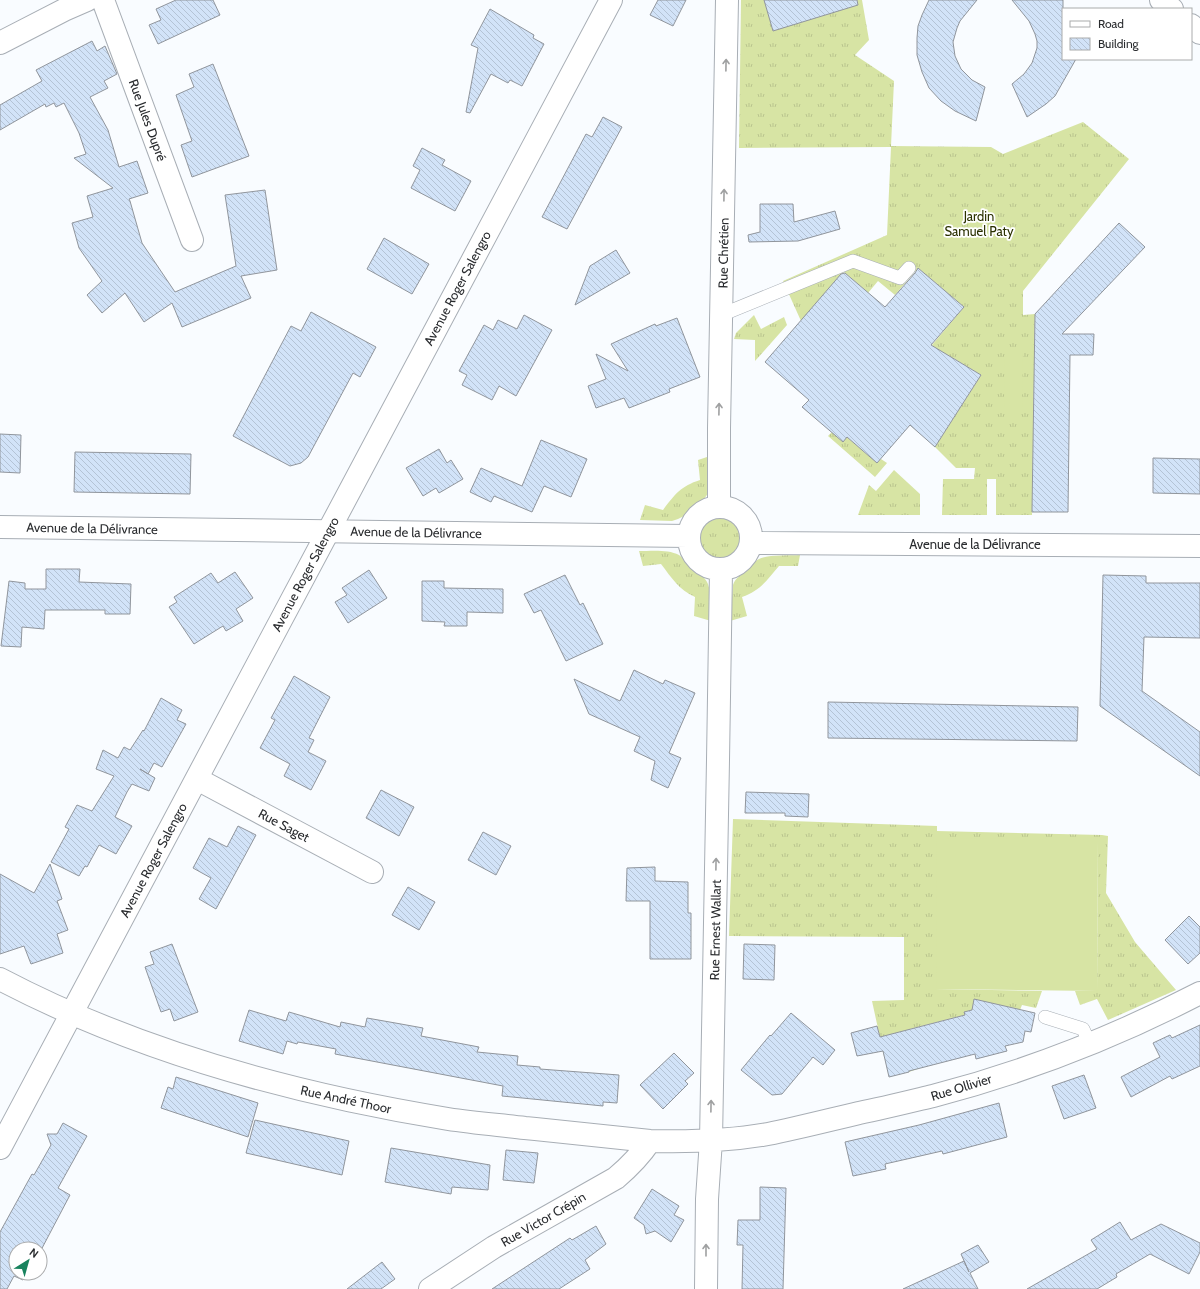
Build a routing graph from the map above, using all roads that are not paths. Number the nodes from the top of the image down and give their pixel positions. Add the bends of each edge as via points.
1 (87, 0) edge
2 (103, 0) edge
3 (611, 0) edge
4 (728, 0) edge
5 (1161, 0) edge
6 (1171, 8) edge
7 (1192, 26) edge
8 (1200, 33) edge
9 (0, 43) edge
10 (192, 240) dead end
11 (908, 268) dead end
12 (721, 315) junction
13 (719, 507) junction
14 (0, 527) edge
15 (328, 531) junction
16 (688, 536) junction
17 (751, 543) junction
18 (1200, 546) edge
19 (721, 570) junction
20 (196, 779) junction
21 (372, 872) dead end
22 (0, 979) edge
23 (1200, 993) edge
24 (72, 1013) junction
25 (1045, 1017) dead end
26 (1090, 1044) junction
27 (710, 1140) junction
28 (650, 1141) junction
29 (0, 1148) edge
30 (430, 1289) edge
31 (706, 1289) edge

1 - 9 street
2 - 10 street, Rue Jules Dupré
3 - 15 street, Avenue Roger Salengro
12 -> 4 street, Rue Chrétien
5 - 6 street
7 - 8 street
11 - 12 lane via 900,278 853,261
13 -> 12 street, Rue Chrétien
13 - 16 street via 701,512 690,527
13 - 17 street via 730,508 747,522 751,532
14 - 15 street, Avenue de la Délivrance
15 - 16 street, Avenue de la Délivrance
15 - 20 street, Avenue Roger Salengro
16 - 19 street via 689,547 701,564
17 - 18 street, Avenue de la Délivrance
17 - 19 street via 744,559
27 -> 19 street, Rue Ernest Wallart
20 - 21 street, Rue Saget
20 - 24 street, Avenue Roger Salengro
22 - 24 street, Rue André Thoor
23 - 26 street, Rue Ollivier
24 - 28 street, Rue André Thoor via 182,1055 306,1091 449,1119
24 - 29 street, Avenue Roger Salengro
25 - 26 lane via 1083,1029
26 - 27 street, Rue Ollivier via 932,1096 767,1134
27 - 28 street, Rue André Thoor
31 -> 27 street, Rue Ernest Wallart
28 - 30 street, Rue Victor Crépin via 642,1153 616,1178 494,1247

